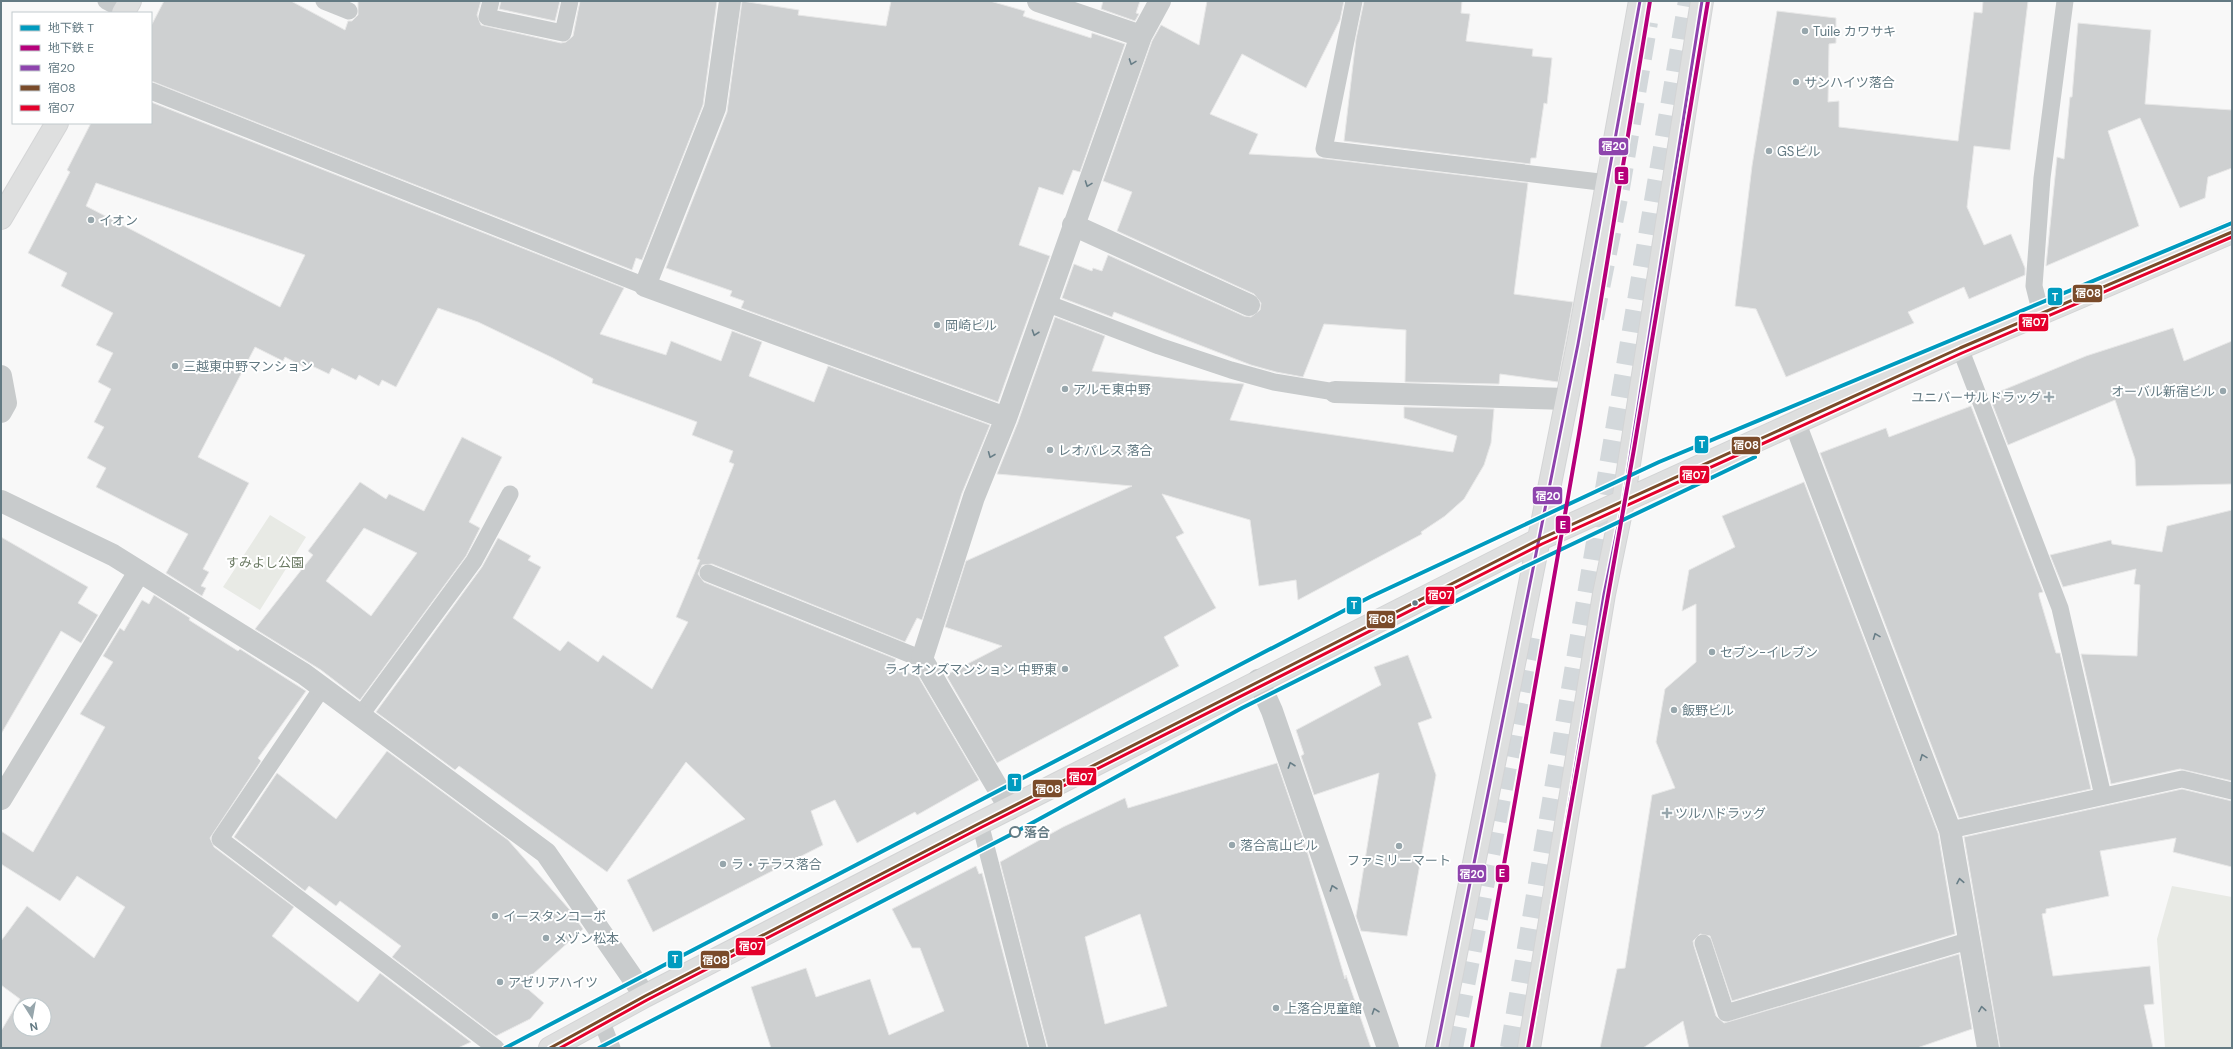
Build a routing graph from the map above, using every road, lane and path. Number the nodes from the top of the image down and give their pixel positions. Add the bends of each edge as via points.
1 (324, 1) edge
2 (490, 1) edge
3 (570, 1) edge
4 (730, 1) edge
5 (1038, 1) edge
6 (1160, 1) edge
7 (1354, 1) edge
8 (1640, 1) edge
9 (1702, 1) edge
10 (2065, 1) edge
11 (349, 11) dead end
12 (1141, 36) junction
13 (152, 91) edge
14 (56, 124) edge
15 (1608, 183) junction
16 (1, 217) edge
17 (1073, 225) junction
18 (2232, 232) edge
19 (645, 286) junction
20 (1046, 303) junction
21 (1249, 304) dead end
22 (2041, 314) junction
23 (1960, 348) junction
24 (1, 376) edge
25 (1335, 392) joint
26 (1567, 399) junction
27 (1, 412) edge
28 (1006, 418) junction
29 (1795, 423) junction
30 (510, 494) dead end
31 (1, 501) edge
32 (1623, 502) junction
33 (1540, 539) junction
34 (139, 572) junction
35 (708, 573) dead end
36 (922, 660) junction
37 (1258, 680) junction
38 (322, 688) junction
39 (360, 716) junction
40 (2232, 791) edge
41 (2103, 796) junction
42 (1, 799) edge
43 (1010, 809) junction
44 (980, 822) junction
45 (1950, 830) junction
46 (1971, 940) junction
47 (1703, 943) dead end
48 (645, 996) junction
49 (601, 1020) junction
50 (496, 1048) edge
51 (550, 1048) edge
52 (612, 1048) edge
53 (1038, 1048) edge
54 (1388, 1048) edge
55 (1437, 1048) edge
56 (1529, 1048) edge
57 (1988, 1048) edge

1 - 11 lane
2 - 3 lane via 487,17 563,33
4 - 19 street via 715,108
5 - 12 street
6 - 12 street
7 - 15 lane via 1324,149
8 - 15 main road
9 - 32 main road
10 - 22 lane via 2042,186 2034,286
12 -> 17 street
13 - 19 lane
14 - 16 main road
15 - 26 main road
17 - 20 street
17 - 21 street
18 - 22 main road
19 - 28 street
20 - 25 lane via 1231,370 1274,382
20 -> 28 street
22 - 23 main road
23 - 29 main road
23 - 41 lane via 2060,608
24 - 27 street via 6,403
25 - 26 street
26 - 33 main road
28 -> 36 street via 974,497
29 - 32 main road
45 -> 29 street
30 - 39 lane via 474,561
31 - 34 street via 112,555
32 - 33 main road
32 - 56 main road via 1604,594
33 - 37 main road
33 - 55 main road
34 - 38 street
34 - 42 street
35 - 36 lane
36 - 43 street
37 - 43 main road
54 -> 37 street via 1272,711
38 - 39 street
38 - 50 lane via 220,840
39 - 48 street via 546,853
40 - 41 lane via 2182,779
41 - 45 lane
43 - 44 main road
44 - 48 main road
44 - 53 lane
46 -> 45 street
46 - 47 lane via 1726,1013
57 -> 46 street
48 - 49 main road
49 - 51 main road
49 - 52 lane

